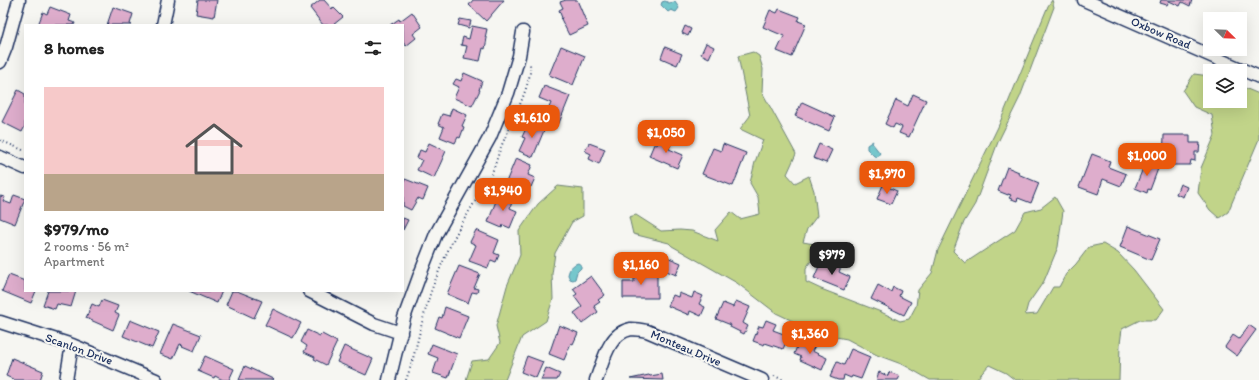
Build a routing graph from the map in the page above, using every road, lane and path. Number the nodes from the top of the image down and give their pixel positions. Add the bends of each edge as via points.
1 (19, 0) edge
2 (168, 0) edge
3 (1084, 0) edge
4 (163, 24) edge
5 (523, 32) dead end
6 (519, 56) junction
7 (0, 62) edge
8 (1259, 76) edge
9 (0, 140) edge
10 (24, 151) edge
11 (0, 157) edge
12 (24, 168) edge
13 (311, 292) edge
14 (0, 322) edge
15 (401, 333) junction
16 (72, 345) junction
17 (66, 380) edge
18 (156, 380) edge
19 (389, 380) edge
20 (406, 380) edge
21 (596, 380) edge
22 (762, 380) edge

1 - 7 street
2 - 4 street
3 - 8 street, Oxbow Road
5 - 6 street
6 - 15 street via 508,93 490,137 436,234 404,318
6 - 20 path via 528,59 531,70 518,109 490,177 456,235 439,271
9 - 10 path
11 - 12 street
13 - 15 street via 374,324
14 - 16 street, Scanlon Drive
15 - 19 street
16 - 17 street
16 - 18 street, Scanlon Drive
21 - 22 street, Monteau Drive via 616,337 631,329 647,331

